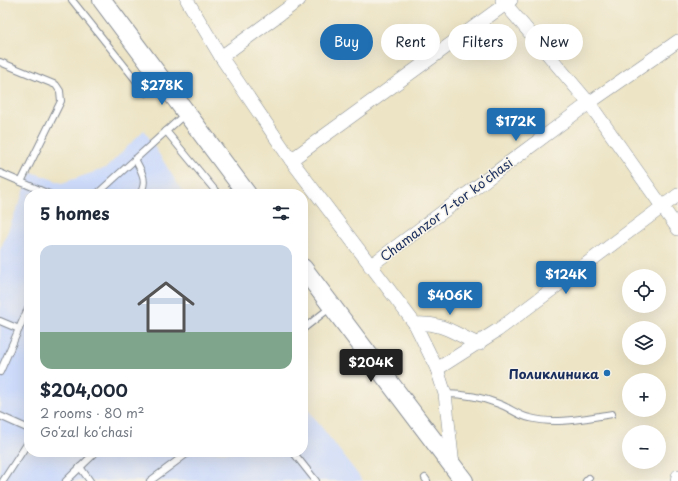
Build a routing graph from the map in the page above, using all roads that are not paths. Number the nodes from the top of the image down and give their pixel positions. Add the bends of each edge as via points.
1 (72, 0) edge
2 (102, 0) edge
3 (187, 0) edge
4 (299, 0) edge
5 (506, 1) edge
6 (678, 41) edge
7 (221, 57) junction
8 (0, 62) edge
9 (146, 93) dead end
10 (589, 103) junction
11 (186, 113) junction
12 (166, 131) junction
13 (136, 159) junction
14 (291, 160) junction
15 (0, 173) edge
16 (21, 182) junction
17 (37, 189) edge
18 (103, 189) edge
19 (142, 189) edge
20 (214, 189) edge
21 (243, 189) edge
22 (678, 195) edge
23 (661, 208) junction
24 (678, 229) edge
25 (370, 266) junction
26 (308, 275) edge
27 (332, 306) junction
28 (24, 318) edge
29 (0, 321) edge
30 (414, 324) junction
31 (308, 325) edge
32 (19, 329) junction
33 (479, 344) junction
34 (437, 369) junction
35 (0, 372) edge
36 (445, 394) junction
37 (612, 414) dead end
38 (0, 416) edge
39 (24, 427) edge
40 (24, 449) edge
41 (91, 457) edge
42 (182, 457) edge
43 (297, 457) edge
44 (453, 466) junction
45 (80, 467) junction
46 (678, 476) edge
47 (3, 481) edge
48 (66, 481) edge
49 (90, 481) edge
50 (150, 481) edge
51 (316, 481) edge
52 (464, 481) edge
53 (677, 481) edge

1 - 9 lane
2 - 11 main road
3 - 7 street
4 - 7 street
5 - 10 street
5 - 14 street
6 - 10 street, Chamanzor 7-tor koʻchasi
7 - 14 street
8 - 16 lane via 56,85 62,96
10 - 23 street
10 - 25 street, Chamanzor 7-tor koʻchasi
11 - 12 lane
11 - 21 main road
12 - 13 lane
12 - 20 lane
13 - 18 lane
13 - 19 lane via 143,173 145,183
14 - 25 street
15 - 16 lane
16 - 17 lane
22 - 23 street
23 - 24 street
23 - 33 street
25 - 30 street
26 - 27 main road
27 - 31 lane
27 - 44 main road
28 - 32 lane
29 - 32 lane
30 - 33 street via 442,326
30 - 34 street
32 - 35 lane
33 - 34 street
34 - 36 street
36 - 37 lane via 468,395 500,404 528,418 548,422
36 - 44 street
38 - 39 lane
40 - 47 lane
41 - 45 lane
42 - 50 lane
43 - 51 lane
44 - 52 main road
45 - 48 lane
45 - 49 lane
46 - 53 street

